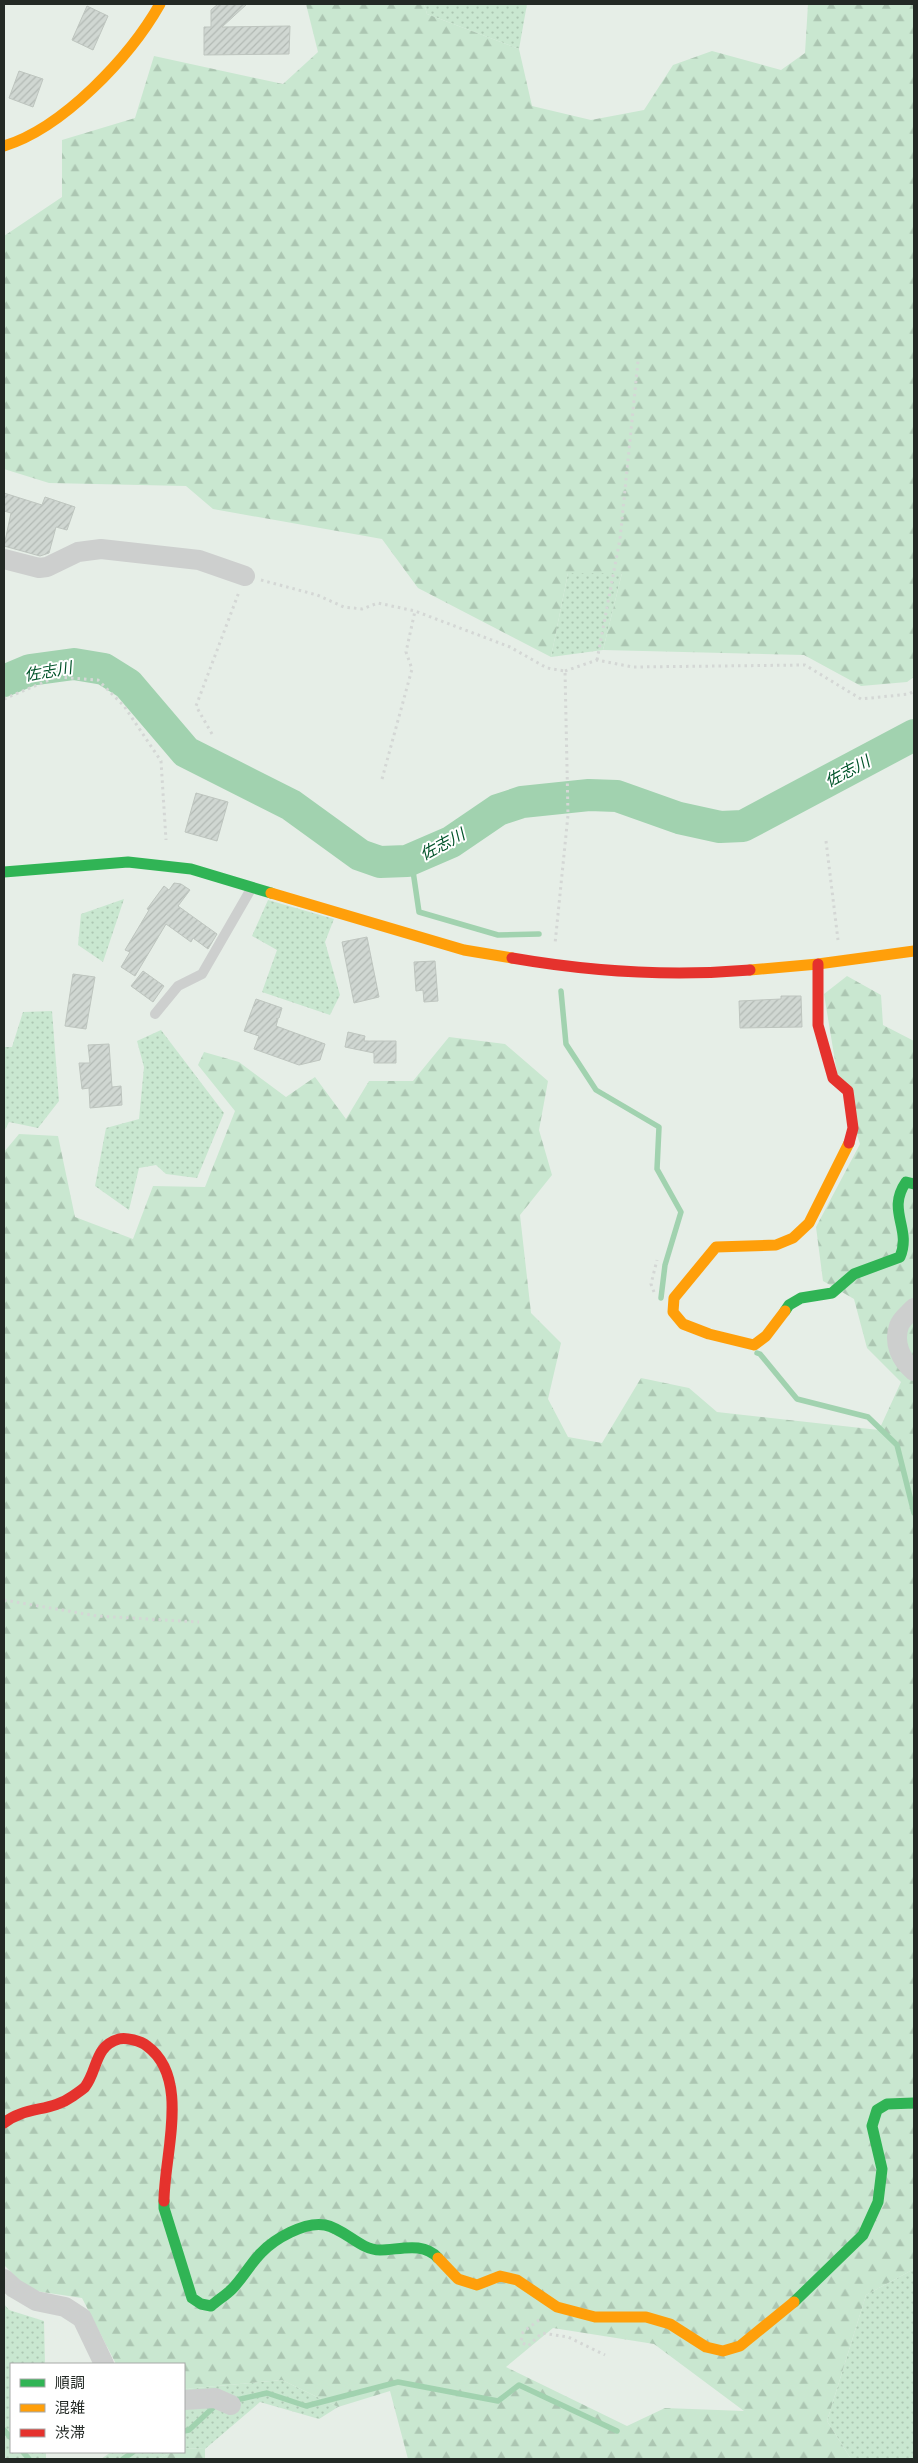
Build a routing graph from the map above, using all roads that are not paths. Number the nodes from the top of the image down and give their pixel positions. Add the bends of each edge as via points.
1 (160, 4) edge
2 (4, 146) edge
3 (4, 559) edge
4 (245, 576) road end
5 (4, 872) edge
6 (252, 886) junction
7 (914, 951) edge
8 (818, 964) junction
9 (155, 1014) dead end
10 (914, 1184) edge
11 (914, 1308) edge
12 (914, 1371) edge
13 (914, 2103) edge
14 (4, 2123) edge
15 (4, 2279) edge
16 (104, 2363) edge
17 (185, 2400) edge
18 (223, 2401) dead end

1 - 2 street via 142,34 73,106 45,128
3 - 4 street via 39,568 78,552 101,549 199,560
5 - 6 street via 128,862 190,869
6 - 8 street via 464,950 553,965 646,974 716,973
6 - 9 lane via 202,974 178,986
7 - 8 street
8 - 10 street via 818,1024 833,1078 848,1091 852,1128 848,1148 809,1223 793,1238 776,1245 716,1247 674,1298 673,1312 683,1324 754,1345 766,1336 789,1305 801,1298 832,1293 854,1274 900,1257 905,1244 896,1210 898,1191 906,1182
11 - 12 street via 899,1324 897,1345 905,1364
13 - 14 street via 887,2104 877,2110 872,2126 882,2169 878,2202 863,2234 796,2301 740,2346 723,2351 706,2347 670,2324 646,2317 595,2317 557,2307 517,2280 500,2276 477,2285 458,2279 435,2254 409,2246 379,2250 364,2246 335,2227 321,2224 301,2226 262,2252 232,2289 212,2306 201,2304 192,2298 164,2208 173,2111 169,2075 153,2050 142,2042 119,2039 100,2051 84,2087 62,2104 15,2114
15 - 16 street via 36,2301 65,2307 82,2318
17 - 18 street

